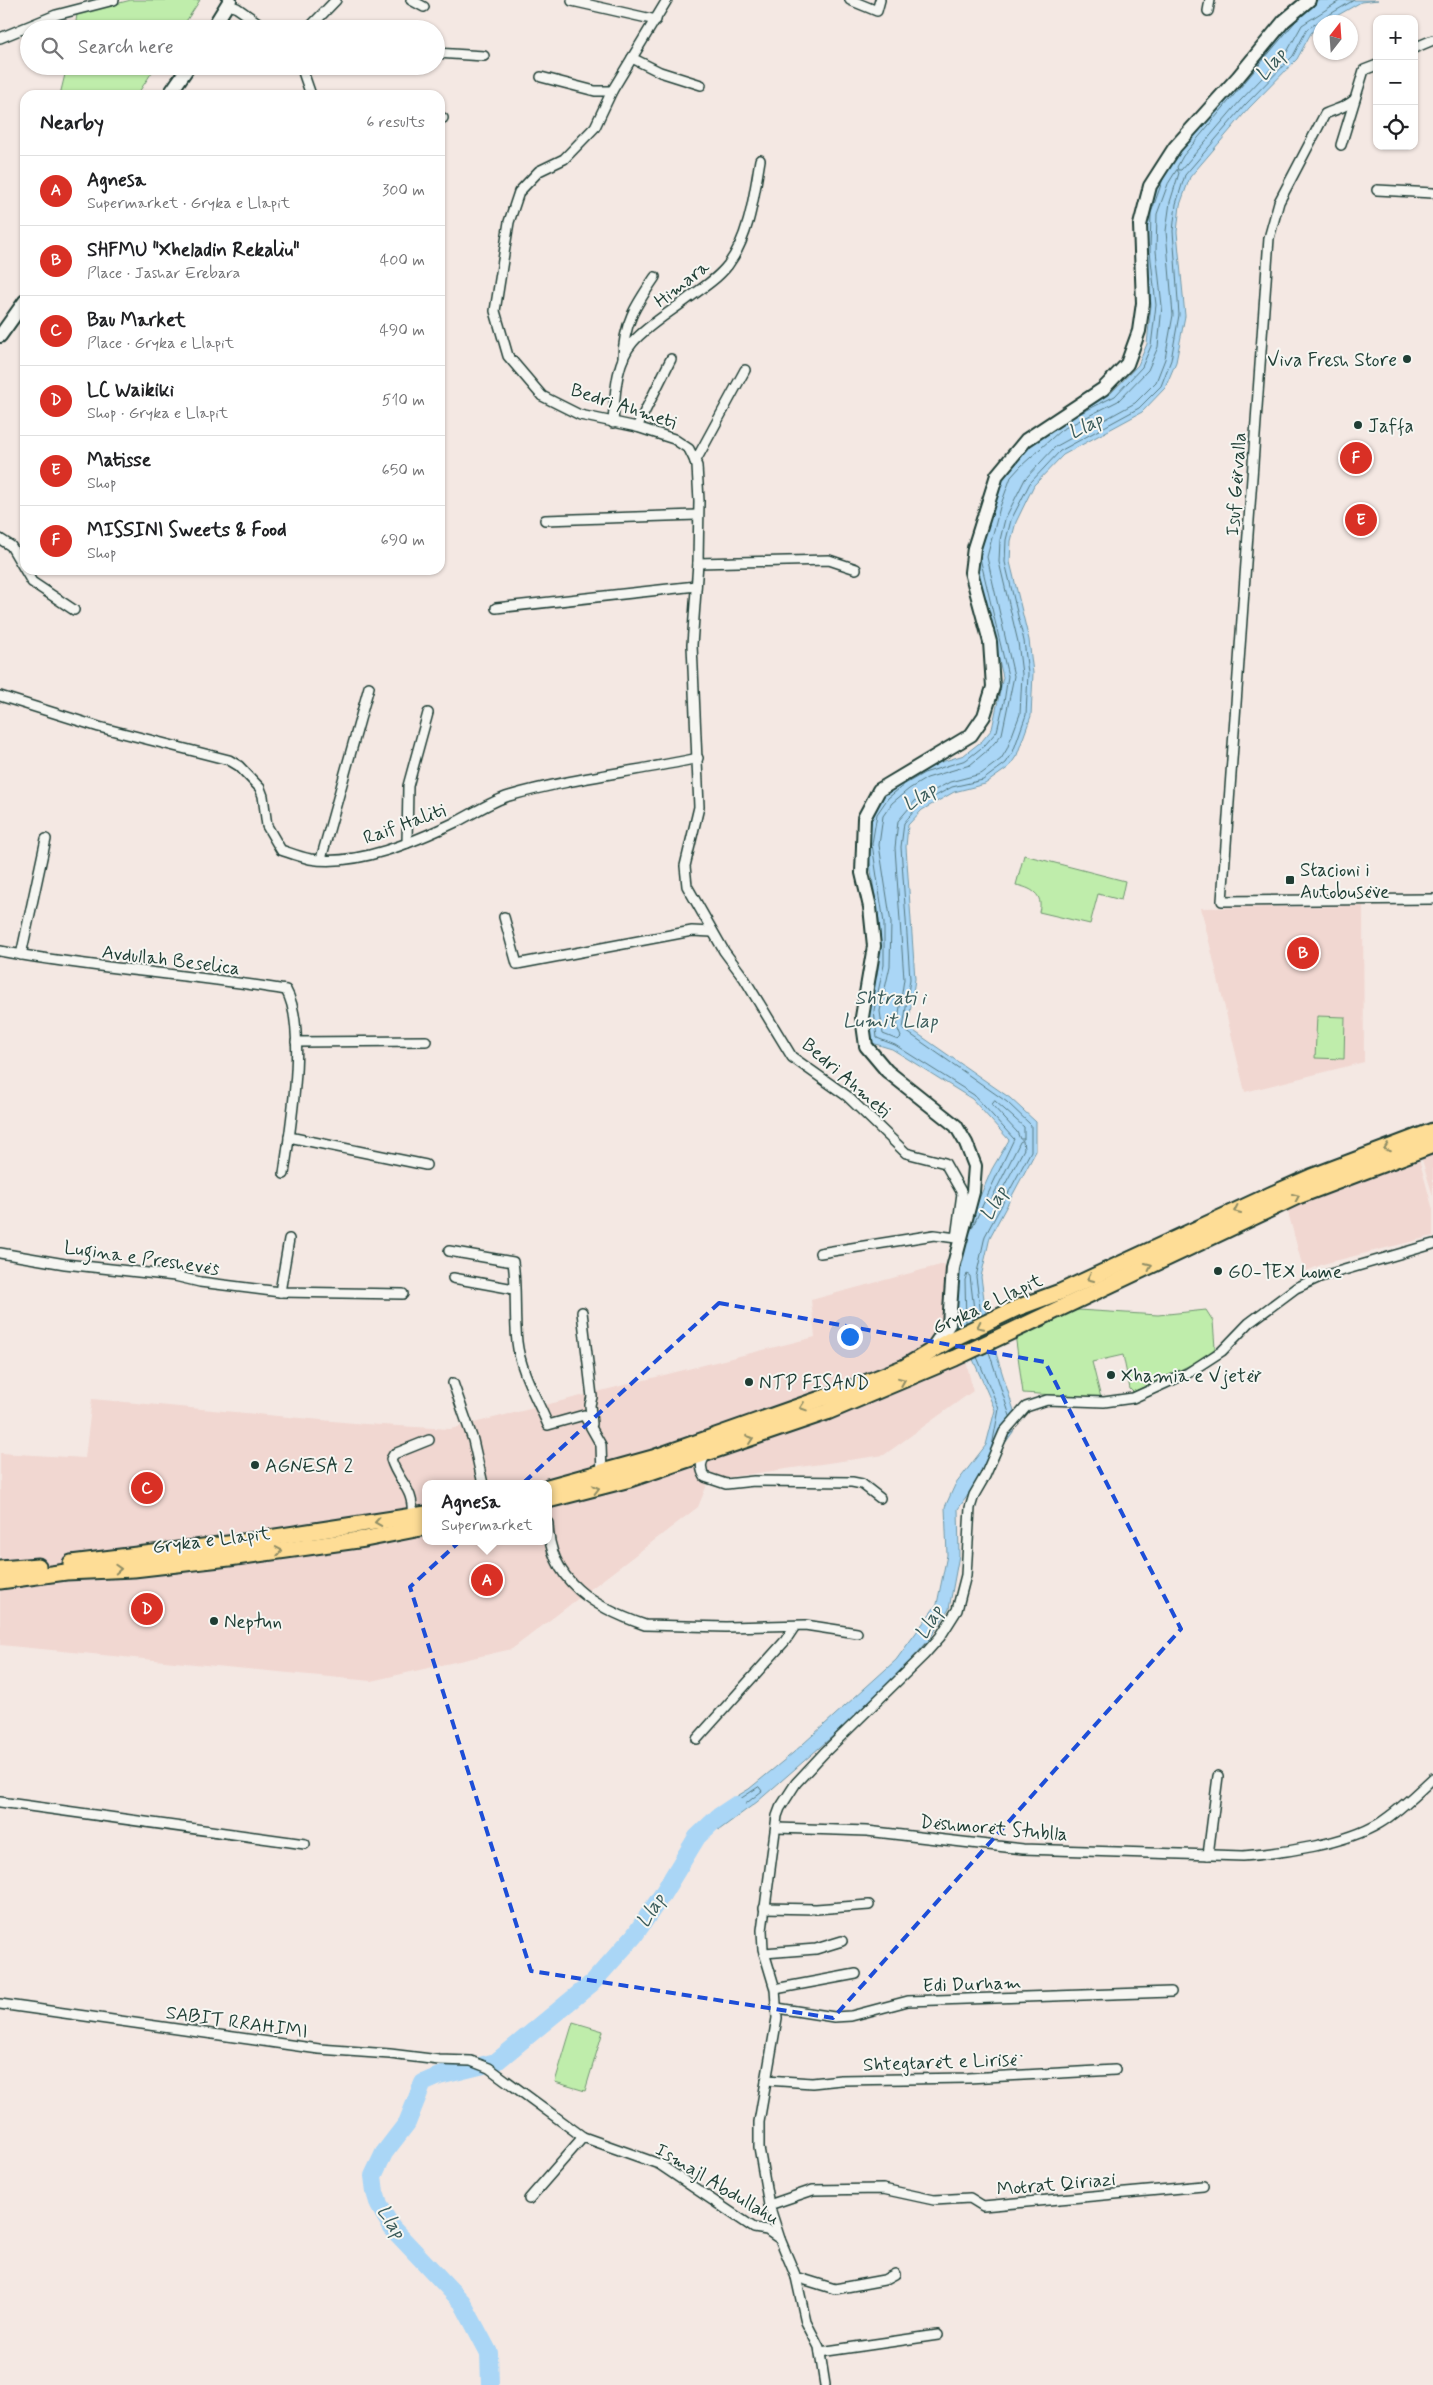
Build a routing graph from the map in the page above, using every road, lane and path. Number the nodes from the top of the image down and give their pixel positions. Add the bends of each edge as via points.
1 (114, 0) edge
2 (336, 0) edge
3 (411, 0) edge
4 (667, 0) edge
5 (850, 0) edge
6 (880, 0) edge
7 (1210, 0) edge
8 (1309, 0) edge
9 (572, 1) dead end
10 (229, 2) edge
11 (78, 5) edge
12 (424, 7) dead end
13 (1208, 11) dead end
14 (46, 20) edge
15 (218, 20) edge
16 (254, 20) edge
17 (317, 20) edge
18 (656, 20) junction
19 (20, 30) edge
20 (0, 38) edge
21 (1433, 40) edge
22 (1418, 46) edge
23 (445, 54) edge
24 (484, 56) dead end
25 (632, 58) junction
26 (1373, 67) edge
27 (183, 75) edge
28 (305, 75) edge
29 (542, 78) dead end
30 (701, 85) dead end
31 (172, 90) edge
32 (309, 90) edge
33 (612, 91) junction
34 (1354, 100) junction
35 (1342, 145) dead end
36 (760, 160) dead end
37 (1377, 190) dead end
38 (1433, 193) edge
39 (654, 277) dead end
40 (20, 308) edge
41 (0, 336) edge
42 (623, 359) junction
43 (671, 359) dead end
44 (745, 370) dead end
45 (613, 423) junction
46 (637, 427) junction
47 (696, 462) junction
48 (697, 515) junction
49 (546, 520) dead end
50 (0, 539) edge
51 (20, 561) edge
52 (698, 563) junction
53 (856, 569) dead end
54 (28, 575) edge
55 (696, 586) junction
56 (496, 608) dead end
57 (74, 610) dead end
58 (369, 688) dead end
59 (0, 696) edge
60 (428, 713) dead end
61 (698, 758) junction
62 (46, 839) dead end
63 (407, 843) junction
64 (321, 860) junction
65 (1433, 900) edge
66 (504, 917) dead end
67 (712, 932) junction
68 (0, 951) edge
69 (21, 955) junction
70 (426, 1041) dead end
71 (296, 1042) junction
72 (1433, 1131) edge
73 (289, 1138) junction
74 (1433, 1145) edge
75 (426, 1165) dead end
76 (284, 1174) dead end
77 (289, 1239) dead end
78 (1433, 1244) edge
79 (449, 1251) dead end
80 (0, 1253) edge
81 (820, 1253) dead end
82 (453, 1278) dead end
83 (514, 1289) junction
84 (280, 1292) junction
85 (403, 1294) dead end
86 (582, 1312) dead end
87 (944, 1338) junction
88 (453, 1383) dead end
89 (593, 1432) junction
90 (429, 1440) dead end
91 (705, 1449) junction
92 (654, 1464) junction
93 (602, 1474) junction
94 (482, 1480) edge
95 (552, 1486) edge
96 (880, 1498) dead end
97 (552, 1499) edge
98 (419, 1515) edge
99 (422, 1528) edge
100 (550, 1545) edge
101 (0, 1569) edge
102 (0, 1581) edge
103 (795, 1626) junction
104 (857, 1633) dead end
105 (697, 1739) dead end
106 (1218, 1776) dead end
107 (1433, 1778) edge
108 (0, 1802) edge
109 (777, 1828) junction
110 (305, 1844) dead end
111 (1208, 1855) junction
112 (869, 1904) dead end
113 (764, 1908) junction
114 (842, 1941) dead end
115 (764, 1953) junction
116 (856, 1974) dead end
117 (775, 1989) junction
118 (1171, 1992) dead end
119 (0, 2004) edge
120 (777, 2008) junction
121 (489, 2068) joint
122 (1115, 2070) dead end
123 (766, 2080) junction
124 (583, 2137) junction
125 (1203, 2186) dead end
126 (529, 2199) dead end
127 (769, 2204) junction
128 (780, 2239) junction
129 (895, 2274) dead end
130 (796, 2277) junction
131 (938, 2335) dead end
132 (820, 2352) junction
133 (825, 2385) edge

1 - 11 street
2 - 17 street
3 - 12 street
4 - 18 street, Bedri Ahmeti
5 - 6 street via 877,11
7 - 13 street
8 - 87 main road via 1284,20 1175,147 1150,186 1140,225 1143,303 1139,332 1127,364 1103,389 1026,440 997,475 974,548 971,572 990,642 994,687 984,716 971,735 879,790 864,818 862,873 874,946 862,1017 866,1046 887,1071 956,1126 975,1166 973,1192 953,1268 949,1324
9 - 18 street
10 - 15 main road
10 - 16 street
11 - 14 street
18 - 25 street, Bedri Ahmeti
19 - 20 street
21 - 22 street
23 - 24 street
25 - 30 street via 660,72
25 - 33 street, Bedri Ahmeti
26 - 34 street via 1364,70
27 - 31 main road
28 - 32 street
29 - 33 street via 594,91
33 - 45 street, Bedri Ahmeti via 595,127 564,159 540,171 519,192 509,222 495,311 508,356 542,396 580,415
34 - 35 street
34 - 65 street, Isuf Gërvalla via 1346,108 1325,114 1279,202 1269,238 1222,901
36 - 42 street, Himara via 745,233 727,266 632,342
37 - 38 street
39 - 42 street via 635,307 626,330
40 - 41 main road
42 - 45 street, Himara
43 - 46 street
44 - 47 street
45 - 46 street, Bedri Ahmeti
46 - 47 street, Bedri Ahmeti via 674,439 689,449
47 - 48 street, Bedri Ahmeti
48 - 49 street
48 - 52 street, Bedri Ahmeti
50 - 51 street via 11,546
52 - 53 street via 829,560
52 - 55 street, Bedri Ahmeti
54 - 57 street via 32,582
55 - 56 street
55 - 61 street, Bedri Ahmeti via 692,645
58 - 64 street
59 - 64 street, Raif Haliti via 99,727 229,760 260,788 267,826 281,850
60 - 63 street via 408,786
61 - 63 street, Raif Haliti via 556,784 506,797
61 - 67 street, Bedri Ahmeti via 699,807 685,866 687,886
62 - 69 street
63 - 64 street, Raif Haliti via 349,858
66 - 67 street via 517,964 692,931
67 - 81 street, Bedri Ahmeti via 792,1057 847,1096 906,1153 945,1163 962,1193 956,1238 934,1235
68 - 69 street, Avdullah Beselica
69 - 71 street, Avdullah Beselica via 286,990 291,1000
70 - 71 street
71 - 73 street, Avdullah Beselica
72 -> 87 main road, Gryka e Llapit via 1311,1177 1060,1292
73 - 75 street
73 - 76 street, Avdullah Beselica
91 -> 74 main road, Gryka e Llapit via 827,1412 1026,1325 1298,1196
77 - 84 street
78 - 109 street via 1320,1277 1296,1288 1249,1323 1222,1351 1188,1373 1132,1398 1104,1402 1047,1400 1026,1407 1004,1432 974,1495 969,1517 966,1575 957,1610 924,1655 796,1783 780,1808
79 - 83 street via 513,1262
80 - 84 street, Lugina e Preshevës
82 - 83 street
83 - 89 street via 517,1343 524,1370 548,1425 584,1415
84 - 85 street, Lugina e Preshevës
86 - 89 street
87 -> 91 main road, Gryka e Llapit via 927,1354 904,1366
88 - 94 street via 473,1440
89 - 93 street via 601,1445
90 - 98 street, Gryka e Llapit via 394,1454 391,1459
91 - 92 main road, Gryka e Llapit
91 - 96 street via 701,1462 705,1477 726,1484 754,1481 852,1482 862,1484
92 - 93 main road, Gryka e Llapit
97 -> 92 main road, Gryka e Llapit via 601,1488
93 - 95 main road, Gryka e Llapit
98 -> 101 main road, Gryka e Llapit via 236,1543
102 -> 99 main road, Gryka e Llapit via 229,1558
100 - 103 street via 559,1569 601,1608 645,1625
103 - 104 street
103 - 105 street
106 - 111 street
107 - 111 street, Dëshmorët Stublla via 1380,1823 1342,1838 1274,1853
108 - 110 street
109 - 111 street, Dëshmorët Stublla via 867,1831 1023,1849
109 - 113 street
112 - 113 street via 816,1909
113 - 115 street
114 - 115 street via 816,1949
115 - 117 street
116 - 117 street
117 - 120 street
118 - 120 street, Edi Durham via 908,2001 851,2016 834,2017
119 - 121 street, SABIT RRAHIMI via 320,2049 471,2061
120 - 123 street
121 - 124 street, Ismajl Abdullahu
122 - 123 street, Shtegtarët e Lirisë via 812,2083
123 - 127 street via 759,2122
124 - 126 street
124 - 128 street, Ismajl Abdullahu via 659,2164 754,2228 767,2230
125 - 127 street, Motrat Qiriazi via 982,2206 970,2198 934,2200 888,2189 821,2189
127 - 128 street
128 - 130 street
129 - 130 street via 884,2280 835,2289
130 - 132 street via 806,2322
131 - 132 street
132 - 133 street

